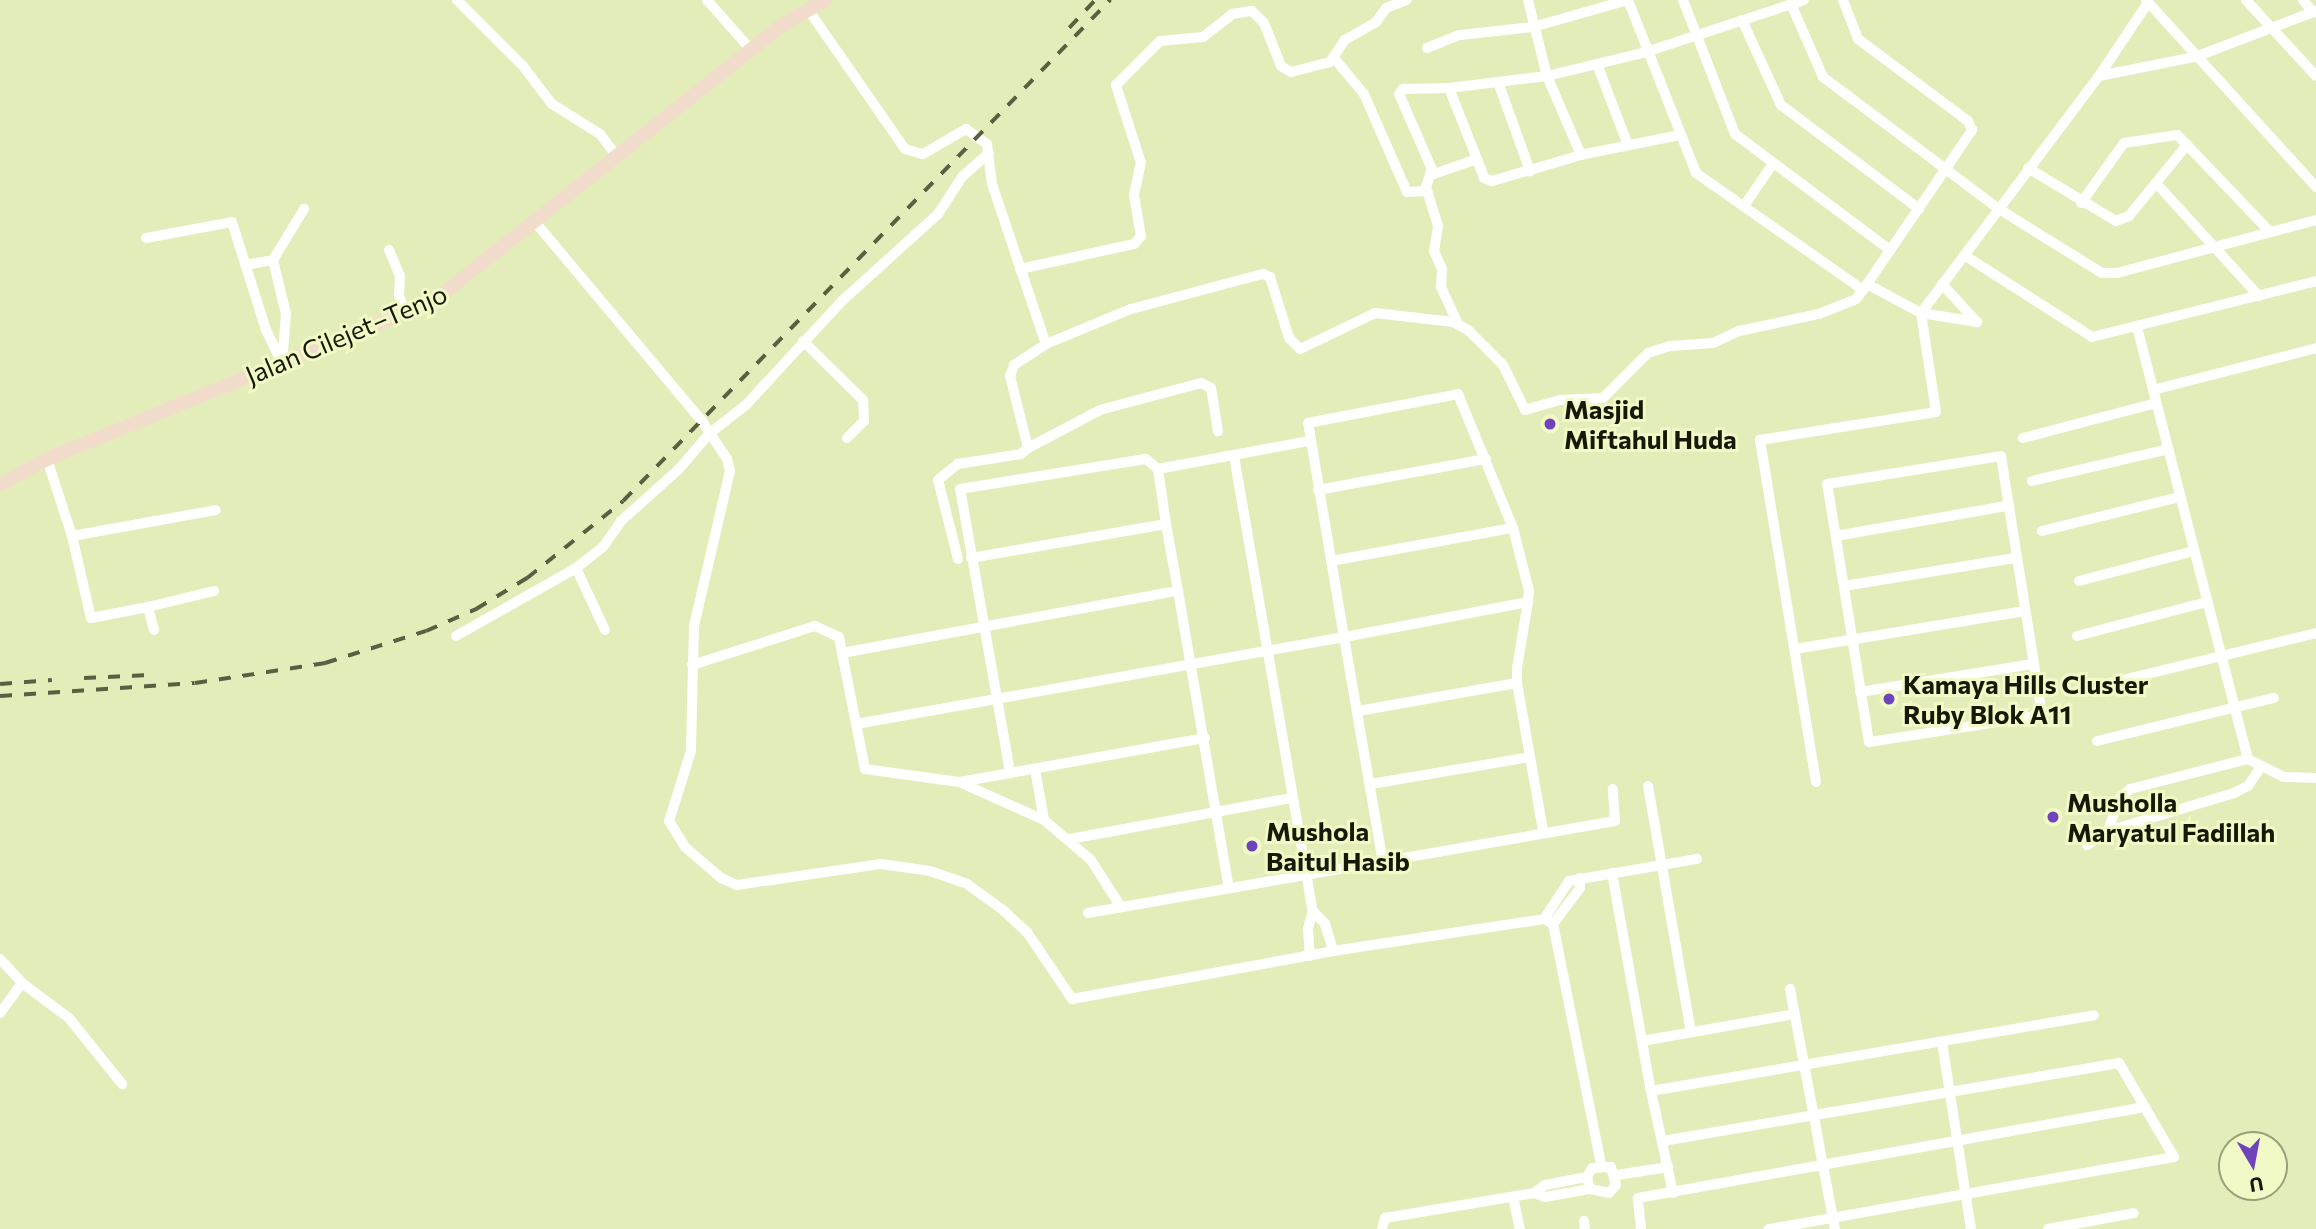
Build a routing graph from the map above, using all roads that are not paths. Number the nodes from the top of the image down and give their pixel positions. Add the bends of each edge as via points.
1 (457, 0) edge
2 (707, 0) edge
3 (825, 0) edge
4 (1407, 0) edge
5 (1528, 0) edge
6 (1628, 0) edge
7 (1683, 0) edge
8 (1804, 0) edge
9 (1843, 0) edge
10 (2246, 0) edge
11 (2303, 0) edge
12 (2146, 2) edge
13 (1791, 4) junction
14 (807, 8) junction
15 (2315, 11) edge
16 (1742, 20) junction
17 (1533, 27) junction
18 (2271, 27) junction
19 (1696, 35) junction
20 (1427, 48) dead end
21 (752, 51) junction
22 (1646, 52) junction
23 (2195, 57) junction
24 (1334, 58) junction
25 (1597, 64) junction
26 (1547, 76) junction
27 (2099, 76) junction
28 (2316, 76) edge
29 (1498, 82) junction
30 (1449, 88) junction
31 (1680, 135) junction
32 (1628, 145) junction
33 (2187, 145) junction
34 (989, 153) junction
35 (615, 154) junction
36 (1581, 155) junction
37 (1477, 159) junction
38 (1772, 165) junction
39 (1946, 169) junction
40 (2028, 169) junction
41 (1431, 171) junction
42 (1530, 171) junction
43 (2156, 183) junction
44 (2316, 187) edge
45 (1427, 191) junction
46 (2081, 203) junction
47 (1744, 206) junction
48 (304, 209) dead end
49 (1919, 209) junction
50 (1999, 209) junction
51 (2316, 220) edge
52 (535, 222) junction
53 (2270, 232) junction
54 (146, 238) dead end
55 (2215, 246) junction
56 (389, 250) dead end
57 (1890, 250) junction
58 (1964, 255) junction
59 (274, 260) junction
60 (245, 265) junction
61 (1020, 269) junction
62 (2316, 281) edge
63 (1942, 284) junction
64 (1865, 287) junction
65 (2259, 296) junction
66 (405, 312) junction
67 (1921, 313) junction
68 (1458, 324) junction
69 (2137, 327) junction
70 (803, 341) junction
71 (1046, 344) junction
72 (2316, 348) edge
73 (282, 363) junction
74 (2153, 390) junction
75 (2156, 403) junction
76 (1218, 431) dead end
77 (710, 433) junction
78 (847, 438) dead end
79 (2023, 438) dead end
80 (1309, 441) junction
81 (1028, 447) junction
82 (2168, 449) junction
83 (1234, 456) junction
84 (47, 459) junction
85 (1486, 459) junction
86 (1158, 469) junction
87 (2032, 481) dead end
88 (0, 485) edge
89 (1318, 490) junction
90 (2179, 497) junction
91 (2007, 506) junction
92 (216, 510) dead end
93 (1166, 524) junction
94 (1513, 528) junction
95 (2042, 531) dead end
96 (72, 536) junction
97 (1836, 536) junction
98 (2193, 551) junction
99 (971, 558) junction
100 (2015, 558) junction
101 (958, 559) dead end
102 (1331, 561) junction
103 (576, 568) junction
104 (2079, 581) dead end
105 (1844, 586) junction
106 (214, 591) dead end
107 (1178, 591) junction
108 (1528, 602) junction
109 (2207, 602) junction
110 (148, 607) junction
111 (2025, 611) junction
112 (983, 626) junction
113 (605, 630) dead end
114 (153, 631) dead end
115 (2316, 633) edge
116 (456, 636) dead end
117 (2077, 636) dead end
118 (1344, 637) junction
119 (1852, 639) junction
120 (1795, 649) junction
121 (1267, 650) junction
122 (842, 653) junction
123 (2221, 656) junction
124 (1192, 663) junction
125 (2033, 664) junction
126 (692, 665) junction
127 (1517, 683) junction
128 (2077, 691) dead end
129 (1860, 692) junction
130 (2274, 698) dead end
131 (997, 699) junction
132 (2235, 707) junction
133 (1358, 711) junction
134 (856, 724) junction
135 (1205, 738) junction
136 (2097, 741) dead end
137 (1530, 757) junction
138 (2248, 758) junction
139 (2260, 768) junction
140 (1035, 769) junction
141 (1010, 772) junction
142 (2316, 778) edge
143 (959, 782) junction
144 (1816, 782) dead end
145 (1371, 784) junction
146 (1648, 786) dead end
147 (1613, 789) dead end
148 (1292, 799) junction
149 (1216, 812) junction
150 (1044, 820) junction
151 (1543, 831) junction
152 (2108, 831) junction
153 (1070, 839) junction
154 (2087, 845) dead end
155 (1697, 859) dead end
156 (1383, 862) junction
157 (1662, 864) junction
158 (1612, 873) junction
159 (1307, 874) junction
160 (1229, 889) junction
161 (1121, 907) junction
162 (1313, 911) junction
163 (1088, 913) dead end
164 (1548, 921) junction
165 (1333, 951) junction
166 (1310, 956) junction
167 (0, 959) edge
168 (22, 983) junction
169 (1790, 989) dead end
170 (0, 1013) edge
171 (1795, 1014) junction
172 (2094, 1016) dead end
173 (1691, 1032) junction
174 (1642, 1041) junction
175 (1942, 1042) junction
176 (1805, 1066) junction
177 (122, 1084) dead end
178 (1651, 1091) junction
179 (1950, 1092) junction
180 (2145, 1107) junction
181 (1814, 1112) junction
182 (1663, 1141) junction
183 (1957, 1141) junction
184 (1601, 1164) junction
185 (1824, 1165) junction
186 (1668, 1167) junction
187 (1617, 1175) junction
188 (1587, 1177) junction
189 (1590, 1189) junction
190 (1534, 1193) junction
191 (1673, 1193) junction
192 (1965, 1195) junction
193 (1513, 1197) junction
194 (2134, 1213) dead end
195 (1834, 1223) edge
196 (1382, 1229) edge
197 (1520, 1229) edge
198 (1641, 1229) edge
199 (1769, 1229) edge
200 (1971, 1229) edge
201 (2048, 1229) edge

1 - 35 street via 523,66 552,104 600,134
2 - 21 street
3 - 14 main road, Jalan Cilejet–Tenjo
4 - 24 street via 1391,5 1376,22 1345,40
5 - 17 street
6 - 17 street
6 - 22 street
7 - 19 street
8 - 13 street
9 - 39 street via 1858,39 1972,124
10 - 18 street
11 - 15 street
12 - 23 street
12 - 27 street
13 - 16 street
13 - 39 street via 1823,77
14 - 21 main road, Jalan Cilejet–Tenjo
14 - 34 street via 905,149 923,154 965,129 985,140
15 - 18 street
16 - 19 street
16 - 49 street via 1781,105
17 - 20 street via 1460,35
17 - 26 street
18 - 23 street
18 - 28 street
19 - 22 street
19 - 38 street via 1735,134
21 - 35 main road, Jalan Cilejet–Tenjo
22 - 25 street
22 - 31 street
23 - 27 street
23 - 44 street
24 - 45 street via 1364,94 1407,192
24 - 61 street via 1323,65 1286,72 1262,18 1246,10 1232,14 1203,37 1160,41 1116,85 1141,163 1135,195 1141,236 1134,244
25 - 26 street
25 - 32 street
26 - 29 street
26 - 36 street
27 - 40 street
29 - 30 street
29 - 42 street
30 - 37 street
30 - 41 street via 1403,89 1399,93
31 - 32 street
31 - 47 street via 1696,173
32 - 36 street
33 - 43 street
33 - 46 street via 2177,135 2124,143
33 - 53 street
34 - 61 street via 992,184
34 - 70 street via 962,177 938,214
35 - 52 main road, Jalan Cilejet–Tenjo
36 - 42 street
37 - 41 street via 1438,174
37 - 42 street via 1488,181
38 - 47 street
38 - 57 street
39 - 49 street
39 - 50 street
40 - 46 street
40 - 50 street
41 - 45 street
43 - 46 street via 2123,220 2108,220
43 - 55 street
45 - 68 street via 1438,226 1433,249 1442,269 1440,284
47 - 64 street
48 - 59 street
49 - 57 street
50 - 55 street via 2102,273
50 - 58 street
51 - 53 street
52 - 66 main road, Jalan Cilejet–Tenjo via 457,286
52 - 77 street
53 - 55 street
54 - 60 street via 230,221
55 - 65 street
56 - 66 street via 400,276 399,296
57 - 64 street
58 - 63 street
58 - 69 street via 2092,337
59 - 60 street
59 - 73 street via 286,314
60 - 73 street
61 - 71 street
62 - 65 street
63 - 67 street
63 - 67 street via 1978,322
64 - 67 street
64 - 68 street via 1856,299 1819,314 1735,333 1713,343 1670,346 1648,353 1603,398 1561,400 1525,410 1503,365
65 - 69 street
66 - 73 main road, Jalan Cilejet–Tenjo
67 - 120 street via 1936,412 1760,440
68 - 71 street via 1375,313 1300,349 1289,338 1270,277 1263,274 1131,309
69 - 74 street
70 - 77 street via 746,405
70 - 78 street via 863,400 864,421
71 - 81 street via 1010,371
72 - 74 street
73 - 84 main road, Jalan Cilejet–Tenjo
74 - 75 street
75 - 79 street
75 - 82 street
76 - 81 street via 1212,388 1201,383 1100,410
77 - 103 street via 679,469 621,521 603,547
77 - 126 street via 730,471 708,553
80 - 83 street
80 - 85 street via 1307,428 1312,420 1458,394
80 - 89 street
81 - 101 street via 1021,454 958,464 938,480
82 - 87 street
82 - 90 street
83 - 86 street
83 - 121 street
84 - 88 main road, Jalan Cilejet–Tenjo
84 - 96 street
85 - 89 street
85 - 94 street
86 - 93 street
86 - 99 street via 1146,459 962,488
89 - 102 street
90 - 95 street
90 - 98 street
91 - 97 street
91 - 97 street via 2001,456 1827,484
91 - 100 street
92 - 96 street
93 - 99 street
93 - 107 street
94 - 102 street
94 - 108 street
96 - 110 street via 91,618
97 - 105 street
98 - 104 street
98 - 109 street
99 - 112 street
100 - 105 street
100 - 111 street
102 - 118 street
103 - 113 street
103 - 116 street
105 - 119 street
106 - 110 street
107 - 112 street
107 - 124 street
108 - 118 street
108 - 127 street
109 - 117 street
109 - 123 street
110 - 114 street
111 - 119 street
111 - 125 street
112 - 122 street
112 - 131 street
115 - 123 street
118 - 121 street
118 - 133 street
119 - 120 street
119 - 129 street
120 - 144 street
121 - 124 street
121 - 148 street
122 - 126 street via 839,637 815,626
122 - 134 street
123 - 128 street
123 - 132 street
124 - 131 street
124 - 135 street
125 - 129 street
125 - 129 street via 2042,715 1869,742
126 - 166 street via 691,751 669,821 685,847 722,878 737,885 881,864 930,871 967,884 1003,909 1033,941 1072,999
127 - 133 street
127 - 137 street
130 - 132 street
131 - 134 street
131 - 141 street
132 - 136 street
132 - 138 street
133 - 145 street
134 - 143 street via 865,769
135 - 140 street
135 - 149 street
137 - 145 street
137 - 151 street
138 - 139 street
138 - 152 street via 2130,789 2120,796
139 - 142 street via 2284,777
139 - 152 street via 2244,789
140 - 141 street
140 - 150 street
141 - 143 street
143 - 150 street
145 - 156 street
146 - 157 street
147 - 151 street via 1615,821
148 - 149 street
148 - 159 street
149 - 153 street
149 - 160 street
150 - 153 street
151 - 156 street
152 - 154 street
153 - 161 street via 1091,860
155 - 157 street
156 - 159 street
157 - 158 street
157 - 173 street
158 - 164 street via 1569,881
158 - 174 street
159 - 160 street
159 - 162 street
160 - 161 street
161 - 163 street
162 - 165 street via 1325,924
162 - 166 street via 1308,929
164 - 165 street
164 - 184 street
165 - 166 street
167 - 168 street
168 - 170 street
168 - 177 street via 69,1018
169 - 171 street
171 - 173 street
171 - 176 street
172 - 175 street
173 - 174 street
174 - 178 street
175 - 176 street
175 - 179 street
176 - 178 street
176 - 181 street
178 - 182 street
179 - 180 street via 2119,1063
179 - 181 street
179 - 183 street
180 - 183 street
180 - 192 street via 2174,1157
181 - 182 street
181 - 185 street
182 - 186 street
183 - 185 street
183 - 192 street
184 - 187 street
184 - 188 street
185 - 191 street
185 - 195 street
186 - 187 street
186 - 191 street
187 - 189 street via 1609,1193
188 - 189 street
188 - 190 street via 1545,1185
189 - 190 street via 1545,1197
190 - 193 street
191 - 198 street via 1638,1198
192 - 195 street
192 - 200 street
193 - 196 street via 1385,1218
193 - 197 street
194 - 201 street
195 - 199 street

